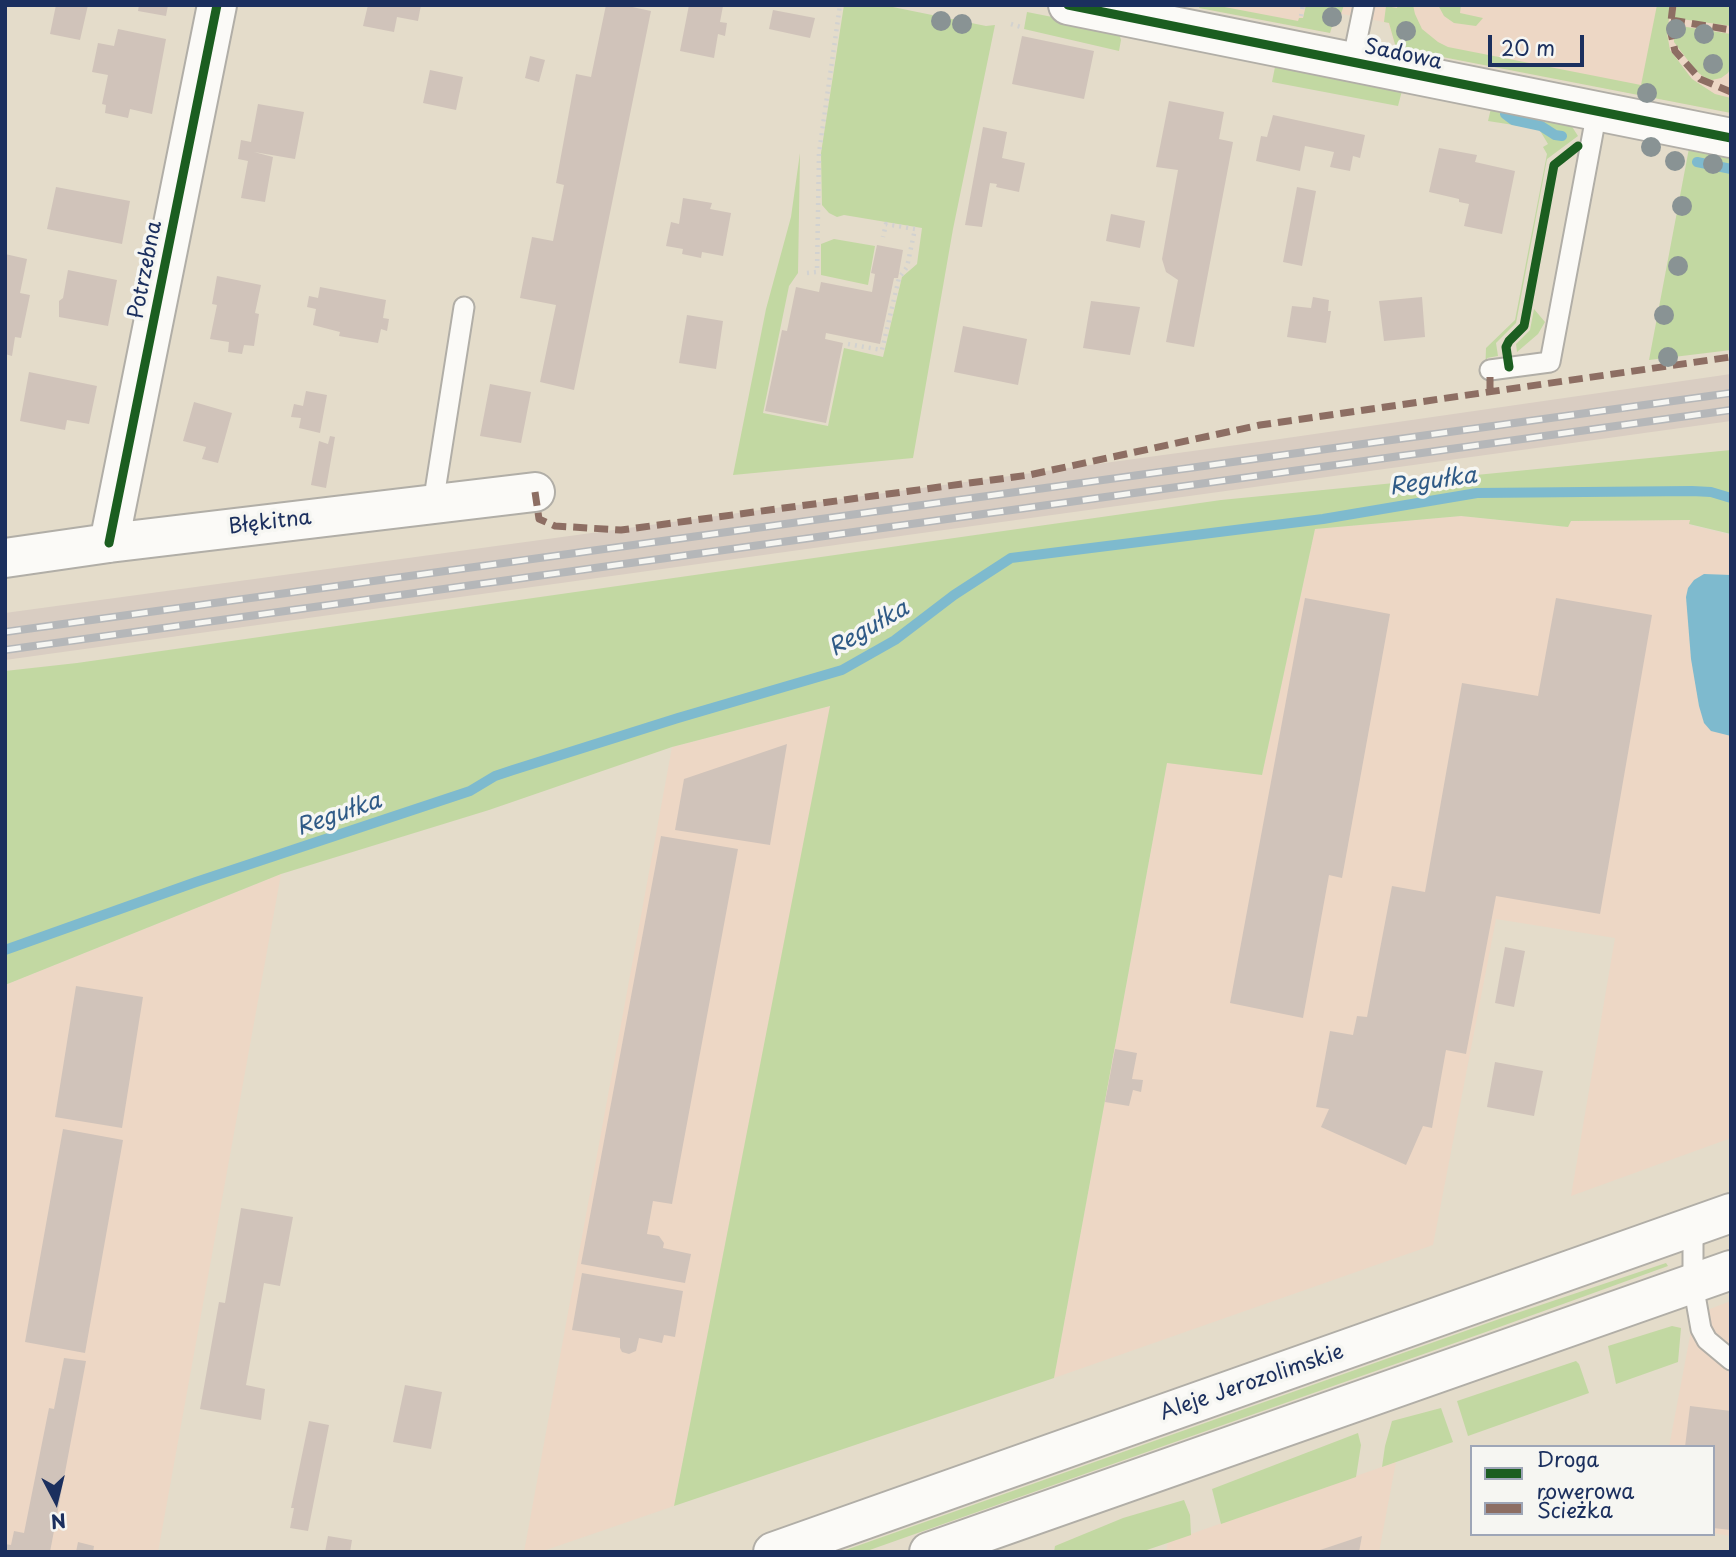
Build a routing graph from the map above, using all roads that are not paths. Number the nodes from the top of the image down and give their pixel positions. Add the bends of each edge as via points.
1 (217, 5) edge
2 (1068, 5) edge
3 (1364, 5) edge
4 (1167, 16) edge
5 (1352, 63) junction
6 (1597, 111) junction
7 (1731, 138) edge
8 (464, 307) dead end
9 (1490, 370) dead end
10 (535, 492) dead end
11 (433, 504) junction
12 (109, 543) junction
13 (5, 558) edge
14 (1731, 1213) edge
15 (1693, 1226) junction
16 (1731, 1270) edge
17 (1693, 1284) junction
18 (1731, 1360) edge
19 (774, 1552) edge
20 (929, 1552) edge

1 - 12 main road, Potrzebna
2 - 4 main road, Sadowa
3 - 5 lane
4 - 5 main road, Sadowa
5 - 6 main road, Sadowa
6 - 7 main road, Sadowa
6 - 9 lane via 1550,362
8 - 11 lane
10 - 11 main road, Błękitna
11 - 12 main road, Błękitna
12 - 13 main road, Błękitna
14 - 15 main road, Aleje Jerozolimskie
15 - 17 lane
15 - 19 main road, Aleje Jerozolimskie
16 - 17 main road
17 - 18 lane via 1701,1329 1712,1346
17 - 20 main road

